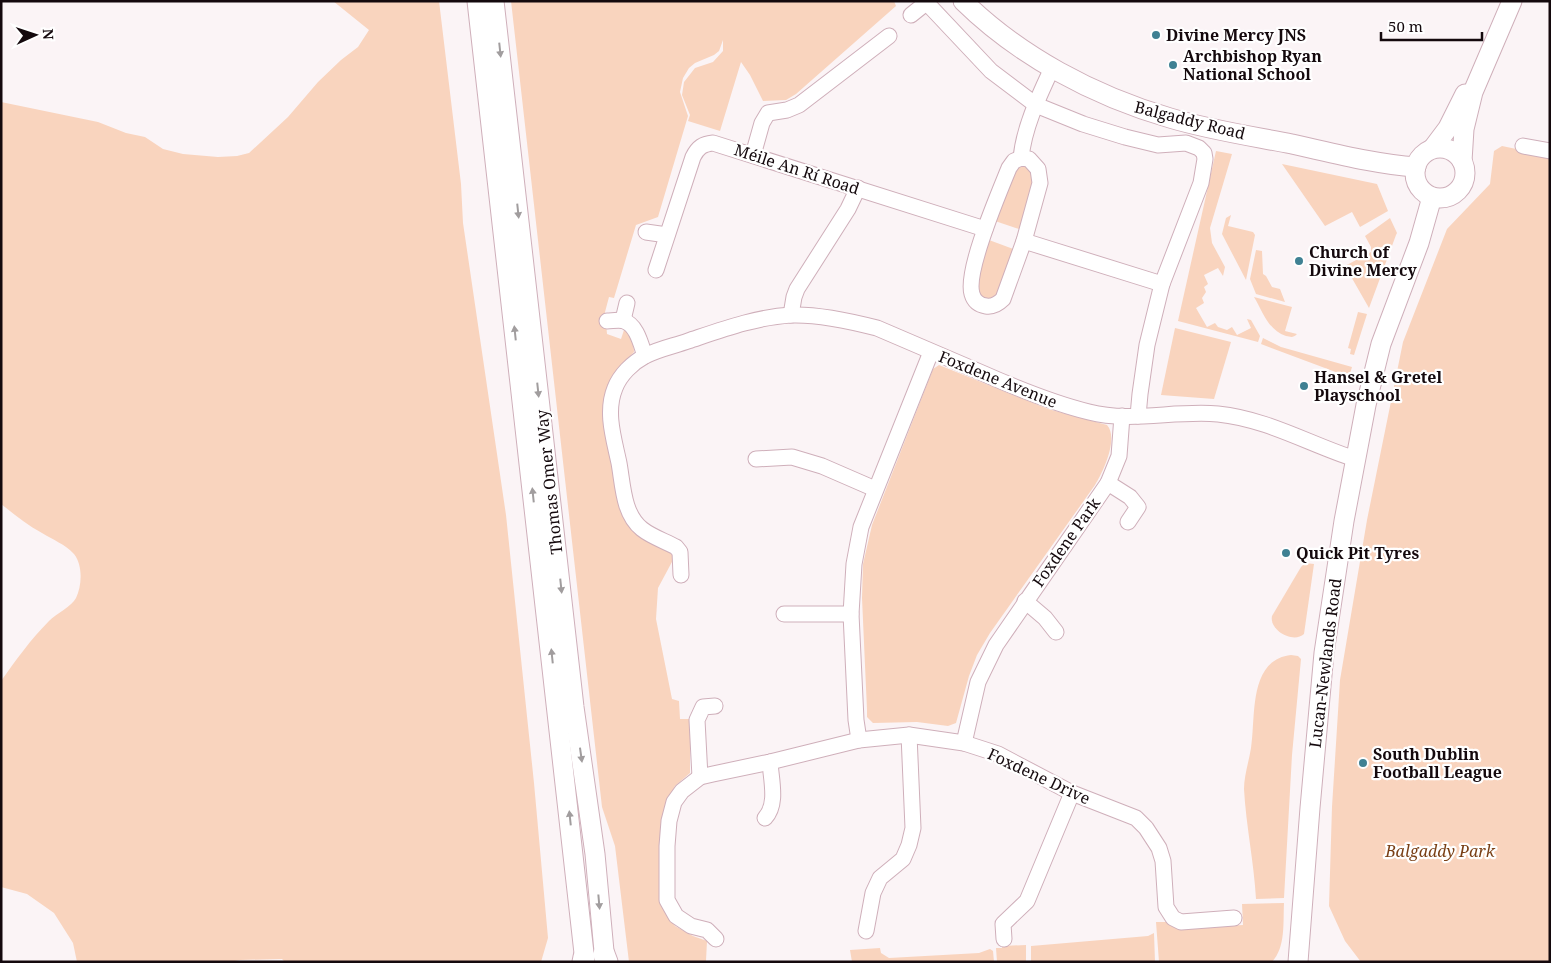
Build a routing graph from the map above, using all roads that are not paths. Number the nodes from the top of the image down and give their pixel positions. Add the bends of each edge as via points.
1 (477, 1) edge
2 (494, 1) edge
3 (963, 1) edge
4 (1501, 1) edge
5 (1512, 1) edge
6 (925, 2) edge
7 (910, 14) dead end
8 (889, 36) dead end
9 (1052, 68) junction
10 (1036, 105) junction
11 (1523, 146) dead end
12 (1433, 148) junction
13 (1550, 151) edge
14 (753, 155) junction
15 (1021, 158) junction
16 (1462, 161) junction
17 (1416, 167) junction
18 (858, 188) junction
19 (1432, 197) junction
20 (985, 229) junction
21 (646, 232) dead end
22 (667, 235) junction
23 (1024, 241) junction
24 (656, 270) dead end
25 (1162, 284) junction
26 (627, 303) dead end
27 (791, 315) junction
28 (623, 320) junction
29 (607, 321) dead end
30 (931, 352) junction
31 (645, 356) junction
32 (1122, 416) junction
33 (1138, 416) junction
34 (756, 459) dead end
35 (1355, 459) junction
36 (1108, 483) junction
37 (875, 489) junction
38 (1128, 522) dead end
39 (681, 575) dead end
40 (1025, 601) junction
41 (784, 614) dead end
42 (851, 614) junction
43 (1056, 632) dead end
44 (715, 706) dead end
45 (909, 735) junction
46 (859, 740) junction
47 (964, 743) junction
48 (770, 762) junction
49 (700, 777) junction
50 (1072, 793) junction
51 (765, 818) dead end
52 (1234, 918) dead end
53 (866, 931) dead end
54 (716, 939) dead end
55 (1004, 939) dead end
56 (595, 960) edge
57 (1298, 962) edge

56 -> 1 street, Thomas Omer Way
2 -> 56 street, Thomas Omer Way via 574,707 595,854
3 - 9 street, Balgaddy Road via 997,32
4 - 12 street via 1460,106
5 - 16 street via 1473,92 1464,129
6 - 7 street
6 - 10 street via 991,71
8 - 14 street via 798,105 768,113
9 - 10 street
9 - 17 street, Balgaddy Road via 1132,106 1170,118 1382,163
10 - 15 street via 1022,143
10 - 25 street via 1125,137 1158,145 1186,143 1204,153 1200,183
11 - 13 street
12 - 16 street via 1448,149
12 - 17 street via 1425,152
14 - 18 street, Méile An Rí Road
14 - 22 street, Méile An Rí Road via 713,143 696,149
15 - 20 street via 1009,168
15 - 23 street via 1029,159 1040,176
16 - 19 street via 1465,173 1460,188 1448,197
17 - 19 street via 1414,175 1419,188
18 - 20 street, Méile An Rí Road
18 - 27 street via 797,289
19 - 35 street, Lucan-Newlands Road via 1420,243 1381,344
20 - 23 street via 971,282 974,300 985,306 1003,299
21 - 22 street
22 - 24 street, Méile An Rí Road
23 - 25 street
25 - 33 street via 1147,345
26 - 28 street
27 - 30 street, Foxdene Avenue via 816,316 877,328
27 - 31 street, Foxdene Avenue via 744,324
28 - 29 street
28 - 31 street via 634,330
30 - 32 street, Foxdene Avenue via 1060,404 1091,413
30 - 37 street
31 - 39 street, Foxdene Avenue via 623,374 614,390 611,423 628,507 640,528 680,552
32 - 33 street, Foxdene Avenue
32 - 36 street, Foxdene Park via 1119,456
33 - 35 street, Foxdene Avenue via 1197,413 1237,417 1272,426
34 - 37 street via 792,457
35 - 57 street, Lucan-Newlands Road via 1324,652
36 - 38 street, Foxdene Park via 1130,497 1138,507
36 - 40 street, Foxdene Park
37 - 42 street via 861,527 854,564
40 - 43 street, Foxdene Park
40 - 47 street, Foxdene Park via 985,665
41 - 42 street
42 - 46 street
44 - 49 street via 703,707 697,720
45 - 46 street, Foxdene Drive
45 - 47 street, Foxdene Drive
45 - 53 street via 913,828 903,859 880,878 873,893
46 - 48 street, Foxdene Drive
47 - 50 street, Foxdene Drive via 998,754
48 - 49 street, Foxdene Drive
48 - 51 street via 773,805
49 - 54 street, Foxdene Drive via 674,802 667,846 667,900 676,916 691,926 707,930
50 - 52 street, Foxdene Drive via 1136,818 1146,828 1160,848 1166,906 1173,918 1181,922
50 - 55 street via 1027,901 1003,924

